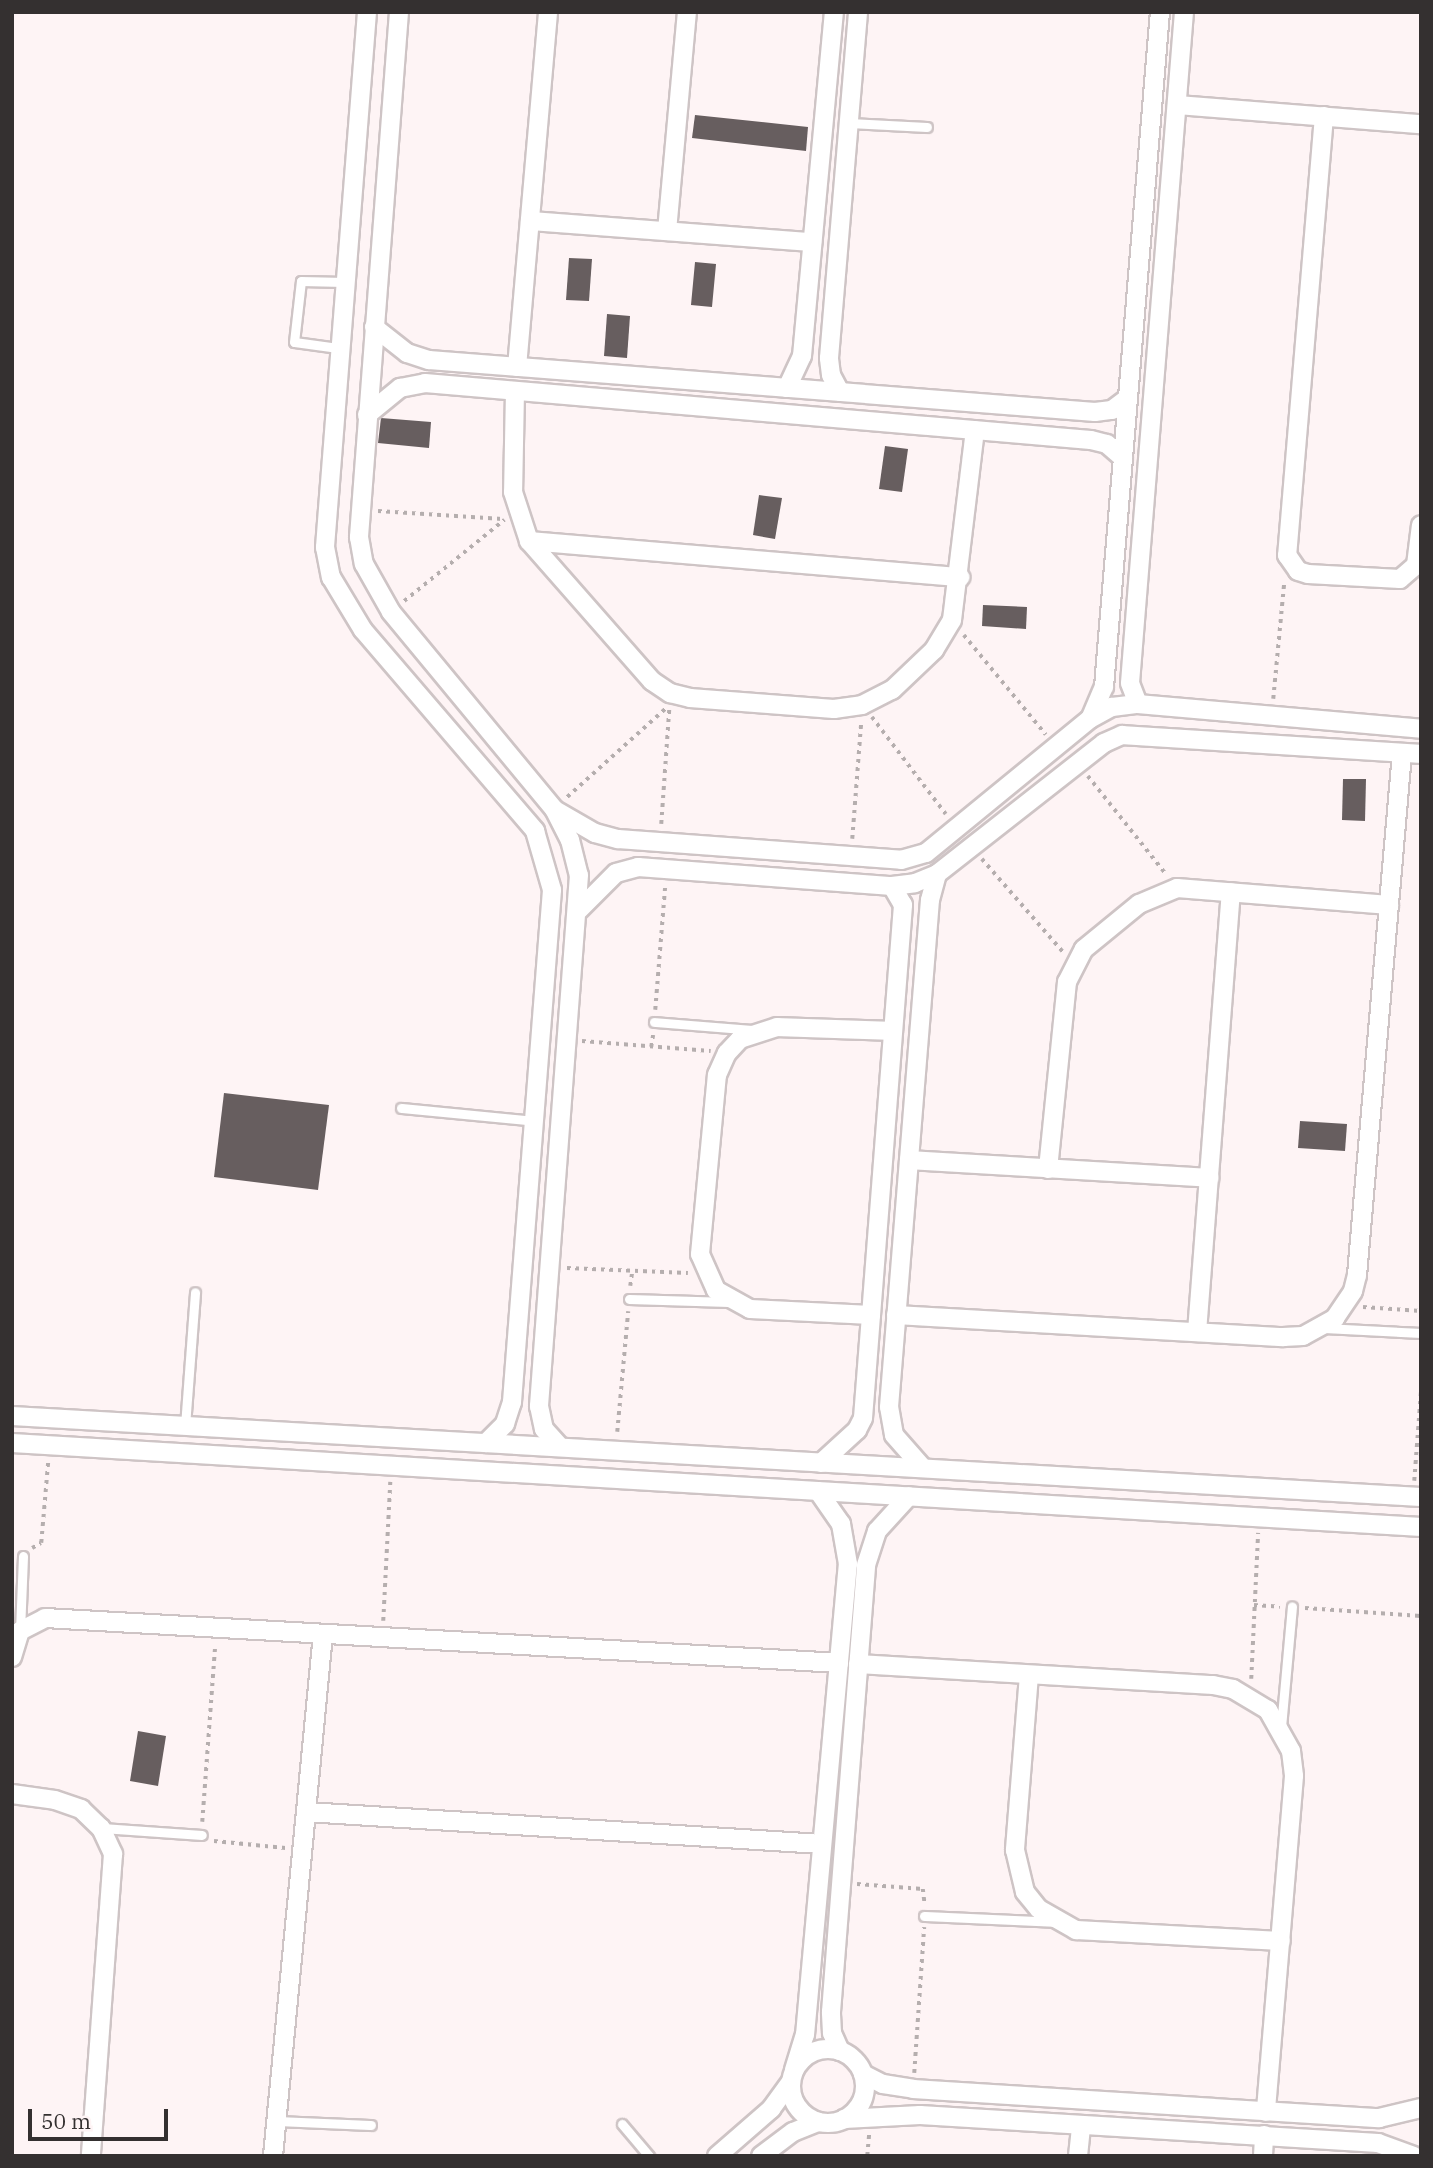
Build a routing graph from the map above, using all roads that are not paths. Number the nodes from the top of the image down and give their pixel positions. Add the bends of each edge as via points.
1 (368, 12) edge
2 (399, 12) edge
3 (548, 12) edge
4 (687, 12) edge
5 (834, 12) edge
6 (858, 12) edge
7 (1160, 20) edge
8 (1184, 21) edge
9 (1177, 105) junction
10 (1324, 116) junction
11 (849, 123) junction
12 (1421, 124) edge
13 (927, 127) dead end
14 (530, 221) junction
15 (667, 231) junction
16 (812, 242) junction
17 (344, 282) junction
18 (374, 327) junction
19 (338, 348) junction
20 (517, 367) junction
21 (787, 388) junction
22 (514, 391) junction
23 (841, 392) junction
24 (1128, 398) junction
25 (366, 415) junction
26 (975, 430) junction
27 (1123, 458) junction
28 (1421, 525) edge
29 (529, 541) junction
30 (1415, 574) edge
31 (960, 576) junction
32 (466, 702) junction
33 (1138, 704) junction
34 (1090, 719) junction
35 (443, 722) junction
36 (1421, 729) edge
37 (1402, 753) junction
38 (1421, 754) edge
39 (554, 809) junction
40 (937, 873) junction
41 (892, 886) junction
42 (1231, 892) junction
43 (1389, 905) junction
44 (579, 910) junction
45 (654, 1023) road end
46 (758, 1030) junction
47 (893, 1031) junction
48 (401, 1108) dead end
49 (535, 1121) junction
50 (909, 1160) junction
51 (1048, 1169) junction
52 (1209, 1178) junction
53 (195, 1292) dead end
54 (629, 1299) road end
55 (732, 1302) junction
56 (871, 1315) junction
57 (896, 1315) junction
58 (1322, 1328) junction
59 (1197, 1332) junction
60 (1421, 1333) edge
61 (864, 1404) junction
62 (889, 1407) junction
63 (12, 1416) edge
64 (185, 1426) junction
65 (12, 1443) edge
66 (486, 1443) junction
67 (560, 1447) junction
68 (662, 1453) junction
69 (821, 1462) junction
70 (923, 1468) junction
71 (660, 1481) junction
72 (818, 1491) junction
73 (909, 1496) junction
74 (1417, 1497) edge
75 (1421, 1527) edge
76 (23, 1556) road end
77 (857, 1565) junction
78 (1293, 1607) road end
79 (20, 1631) junction
80 (323, 1634) junction
81 (12, 1657) edge
82 (839, 1663) junction
83 (859, 1664) junction
84 (1029, 1675) junction
85 (1281, 1727) junction
86 (12, 1794) edge
87 (306, 1812) junction
88 (102, 1828) junction
89 (202, 1836) road end
90 (822, 1844) junction
91 (924, 1916) road end
92 (1056, 1922) junction
93 (1281, 1941) junction
94 (809, 1989) junction
95 (832, 1991) junction
96 (840, 2051) junction
97 (863, 2074) junction
98 (793, 2076) junction
99 (918, 2090) junction
100 (1421, 2108) edge
101 (1266, 2112) junction
102 (920, 2115) junction
103 (844, 2119) junction
104 (1379, 2119) junction
105 (276, 2121) junction
106 (818, 2122) junction
107 (622, 2124) dead end
108 (1081, 2124) junction
109 (371, 2125) dead end
110 (744, 2133) junction
111 (1264, 2136) junction
112 (1378, 2143) junction
113 (762, 2155) edge
114 (91, 2156) edge
115 (273, 2156) edge
116 (649, 2156) edge
117 (716, 2156) edge
118 (1078, 2156) edge
119 (1263, 2156) edge
120 (1414, 2156) edge

1 - 17 street
2 - 18 street
3 - 14 street
4 - 15 street
5 - 16 street
6 - 11 street
7 - 8 street
7 - 24 street
8 - 9 street
9 - 10 street
9 - 33 street via 1130,683
10 - 12 street
10 - 30 street via 1287,555 1298,571 1308,574 1389,579
11 - 13 lane
11 - 23 street via 829,358 831,375
14 - 15 street
14 - 20 street
15 - 16 street
16 - 21 street via 800,365
17 - 19 street
17 - 19 lane via 301,281 295,342
18 - 20 street via 418,358
18 - 25 street
19 - 35 street via 324,516 331,577 363,629
20 - 21 street
21 - 23 street
22 - 25 street via 412,384
22 - 26 street
22 - 29 street via 512,519
23 - 24 street via 1095,412 1112,410
24 - 27 street
25 - 32 street via 359,510 364,564 391,612
26 - 27 street via 1100,441
26 - 31 street
27 - 34 street via 1104,687
28 - 30 street
29 - 31 street
29 - 31 street via 652,681 670,693 834,709 862,705 891,690 941,641 952,620
32 - 35 street
32 - 39 street
33 - 34 street via 1112,707
33 - 36 street
34 - 39 street via 926,853 910,859 607,837
35 - 49 street via 517,806 535,831 547,860 551,921
37 - 38 street
37 - 40 street via 1132,733 1112,738
37 - 43 street
39 - 44 street via 570,840 579,875
40 - 41 street
40 - 50 street via 930,900
41 - 44 street via 638,867 616,873
41 - 47 street via 903,905
42 - 43 street
42 - 51 street via 1177,888 1139,904 1097,936 1073,964 1064,1000
42 - 52 street
43 - 58 street via 1357,1275 1346,1306
44 - 67 street via 539,1406 544,1429
45 - 46 lane
46 - 47 street
46 - 55 street via 727,1052 716,1088 700,1254 705,1273
47 - 56 street
48 - 49 lane
49 - 66 street via 512,1402 505,1424
50 - 51 street
50 - 57 street
51 - 52 street
52 - 59 street
53 - 64 lane
54 - 55 lane
55 - 56 street via 750,1309
56 - 61 street
57 - 59 street
57 - 62 street
58 - 59 street via 1283,1337
58 - 60 lane
61 - 62 street
61 - 69 street via 857,1430
62 - 70 street via 894,1435
63 - 64 street
64 - 66 street
65 - 71 street
66 - 67 street
67 - 68 street
68 - 69 street
68 - 71 street
69 - 70 street
70 - 74 street
71 - 72 street
72 - 73 street
72 - 77 street via 841,1524
73 - 75 street
73 - 77 street via 877,1531
76 - 79 lane
77 - 82 street
77 - 83 street
78 - 85 lane
79 - 80 street via 45,1618
79 - 81 street
80 - 82 street
80 - 87 street
82 - 90 street
83 - 84 street
83 - 95 street
84 - 85 street via 1213,1685 1251,1697
84 - 92 street via 1015,1850 1025,1892
85 - 93 street via 1291,1751 1294,1776
86 - 88 street via 81,1809
87 - 90 street
87 - 105 street
88 - 89 lane
88 - 114 street via 113,1854 113,1882
90 - 94 street
91 - 92 lane
92 - 93 street via 1076,1930
93 - 101 street
94 - 95 street
94 - 98 street via 805,2035
95 - 96 street via 830,2022
96 - 97 street via 854,2060
96 - 98 street via 814,2052
97 - 99 street via 883,2084
97 - 103 street via 863,2095
98 - 106 street via 797,2107
98 - 110 street via 771,2109
99 - 101 street
99 - 102 street
100 - 104 street
101 - 104 street
102 - 103 street
102 - 108 street
103 - 106 street
104 - 112 street
105 - 109 lane
105 - 115 street
106 - 113 street
107 - 116 lane
108 - 111 street
108 - 118 street
110 - 113 street
110 - 117 street
111 - 112 street
111 - 119 street
112 - 120 street

